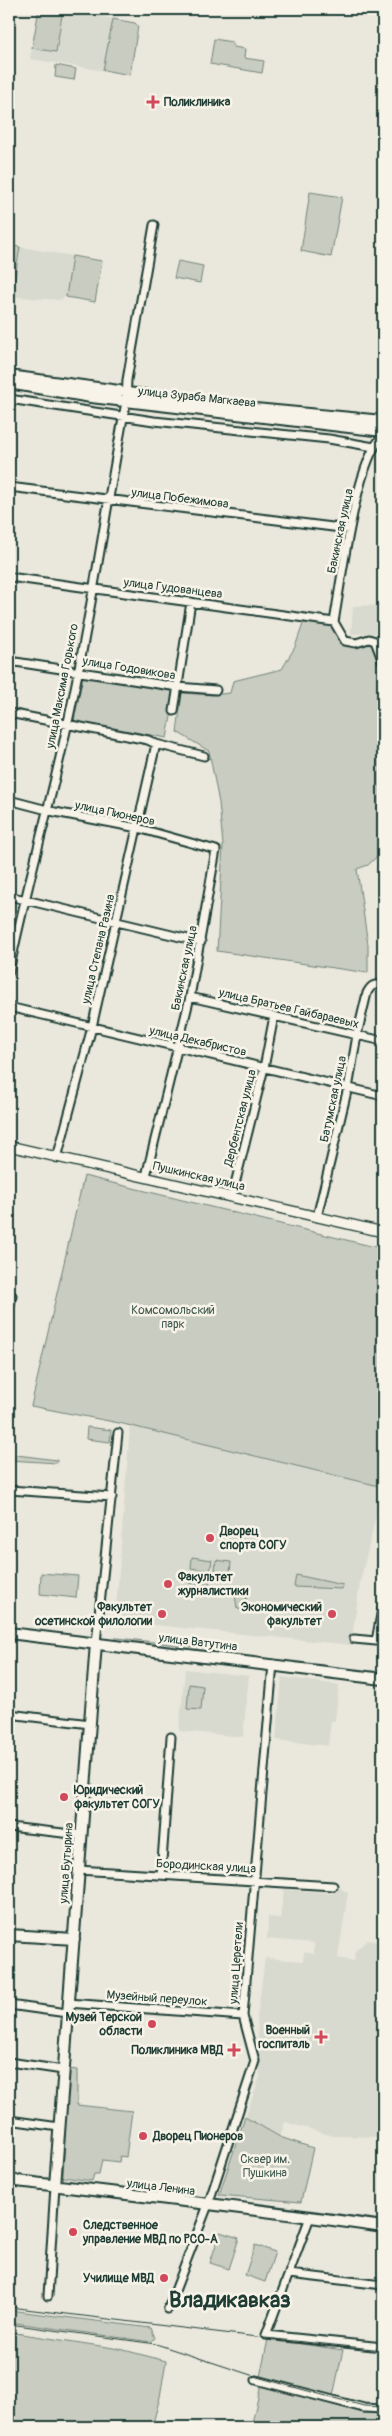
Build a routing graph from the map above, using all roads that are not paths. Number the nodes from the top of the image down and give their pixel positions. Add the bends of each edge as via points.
1 (154, 225) dead end
2 (9, 376) edge
3 (9, 384) edge
4 (124, 395) junction
5 (9, 399) edge
6 (123, 416) junction
7 (383, 421) edge
8 (363, 428) junction
9 (383, 431) edge
10 (383, 436) edge
11 (374, 447) junction
12 (9, 487) edge
13 (109, 501) junction
14 (349, 529) junction
15 (9, 576) edge
16 (92, 589) junction
17 (192, 602) junction
18 (334, 622) junction
19 (9, 661) edge
20 (383, 662) edge
21 (78, 672) junction
22 (178, 688) junction
23 (216, 690) dead end
24 (174, 711) dead end
25 (9, 713) edge
26 (68, 724) junction
27 (156, 744) junction
28 (204, 756) dead end
29 (9, 800) edge
30 (47, 808) junction
31 (138, 828) junction
32 (216, 850) joint
33 (9, 896) edge
34 (24, 900) junction
35 (116, 922) junction
36 (202, 942) junction
37 (9, 972) edge
38 (383, 985) edge
39 (190, 997) junction
40 (9, 1007) edge
41 (274, 1016) junction
42 (92, 1027) junction
43 (357, 1035) junction
44 (383, 1041) edge
45 (177, 1048) junction
46 (264, 1068) junction
47 (348, 1088) junction
48 (383, 1096) edge
49 (9, 1146) edge
50 (57, 1158) junction
51 (146, 1176) junction
52 (232, 1196) junction
53 (318, 1217) junction
54 (383, 1232) edge
55 (10, 1295) edge
56 (9, 1311) edge
57 (118, 1434) dead end
58 (9, 1490) edge
59 (112, 1497) junction
60 (383, 1604) edge
61 (9, 1633) edge
62 (354, 1639) dead end
63 (96, 1643) junction
64 (273, 1664) junction
65 (383, 1679) edge
66 (9, 1714) edge
67 (90, 1724) junction
68 (171, 1737) dead end
69 (9, 1827) edge
70 (81, 1835) junction
71 (78, 1870) junction
72 (161, 1875) junction
73 (254, 1880) junction
74 (333, 1886) dead end
75 (9, 1935) edge
76 (74, 1939) junction
77 (9, 2006) edge
78 (68, 2008) junction
79 (244, 2016) junction
80 (9, 2062) edge
81 (63, 2070) junction
82 (9, 2120) edge
83 (59, 2127) junction
84 (9, 2180) edge
85 (55, 2186) junction
86 (208, 2205) junction
87 (310, 2217) junction
88 (383, 2227) edge
89 (289, 2274) junction
90 (383, 2285) edge
91 (48, 2296) dead end
92 (168, 2310) dead end
93 (383, 2347) edge
94 (256, 2380) dead end
95 (383, 2410) edge

1 - 4 street, улица Максима Горького
2 - 4 main road, улица Зураба Магкаева
3 - 4 main road, улица Зураба Магкаева
4 - 6 street, улица Максима Горького
4 - 7 main road, улица Зураба Магкаева
4 - 8 main road, улица Зураба Магкаева
5 - 6 street
6 - 11 street
6 - 13 street, улица Максима Горького
8 - 9 main road, улица Зураба Магкаева
8 - 11 street via 371,435
10 - 11 street, Бакинская улица
11 - 14 street, Бакинская улица
12 - 13 street, улица Побежимова
13 - 14 street, улица Побежимова
13 - 16 street, улица Максима Горького
14 - 18 street, Бакинская улица
15 - 16 street, улица Гудованцева
16 - 17 street, улица Гудованцева
16 - 21 street, улица Максима Горького
17 - 18 street, улица Гудованцева
17 - 22 street
18 - 20 street via 345,641 375,641
19 - 21 street, улица Годовикова
21 - 22 street, улица Годовикова
21 - 26 street, улица Максима Горького
22 - 23 street, улица Годовикова
22 - 24 street
25 - 26 street
26 - 27 street
26 - 30 street, улица Максима Горького
27 - 28 street
27 - 31 street, улица Степана Разина
29 - 30 street, улица Пионеров
30 - 31 street, улица Пионеров
30 - 34 street, улица Максима Горького
31 - 32 street, улица Пионеров
31 - 35 street, улица Степана Разина
32 - 36 street, Бакинская улица
33 - 34 street
34 - 35 street
34 - 37 street, улица Максима Горького
35 - 36 street
35 - 42 street, улица Степана Разина
36 - 39 street, Бакинская улица
38 - 43 street, Батумская улица via 370,986
39 - 41 street, улица Братьев Гайбараевых
39 - 45 street, Бакинская улица
40 - 42 street, улица Декабристов
41 - 43 street, улица Братьев Гайбараевых
41 - 46 street, Дербентская улица
42 - 45 street, улица Декабристов
42 - 50 street, улица Степана Разина
43 - 44 street, улица Братьев Гайбараевых
43 - 47 street, Батумская улица
45 - 46 street, улица Декабристов
45 - 51 street, Бакинская улица
46 - 47 street, улица Декабристов
46 - 52 street, Дербентская улица
47 - 48 street, улица Декабристов
47 - 53 street, Батумская улица
49 - 50 street, Пушкинская улица
50 - 51 street, Пушкинская улица
51 - 52 street, Пушкинская улица
52 - 53 street, Пушкинская улица
53 - 54 street, Пушкинская улица
55 - 56 street
57 - 59 street, улица Бутырина
58 - 59 street
59 - 63 street, улица Бутырина
60 - 62 street via 376,1640
61 - 63 main road, улица Ватутина
63 - 64 main road, улица Ватутина
63 - 67 main road, улица Бутырина
64 - 65 main road, улица Ватутина
64 - 73 street, улица Церетели
66 - 67 street
67 - 70 main road, улица Бутырина
68 - 72 street
69 - 70 street
70 - 71 main road, улица Бутырина
71 - 72 street, Бородинская улица
71 - 76 main road, улица Бутырина
72 - 73 street, Бородинская улица
73 - 74 street, Бородинская улица
73 - 79 street, улица Церетели
75 - 76 main road
76 - 78 main road, улица Бутырина
77 - 78 street, Музейный переулок
78 - 79 street, Музейный переулок
78 - 81 main road, улица Бутырина
79 - 86 street, улица Церетели via 255,2061
80 - 81 street
81 - 83 main road, улица Бутырина
82 - 83 street
83 - 85 main road, улица Бутырина
84 - 85 main road, улица Ленина
85 - 86 main road, улица Ленина
85 - 91 street, улица Бутырина
86 - 87 main road, улица Ленина
86 - 92 street, улица Церетели
87 - 88 main road, улица Ленина
87 - 89 street
89 - 90 street
89 - 93 street via 266,2335
94 - 95 street via 355,2406

